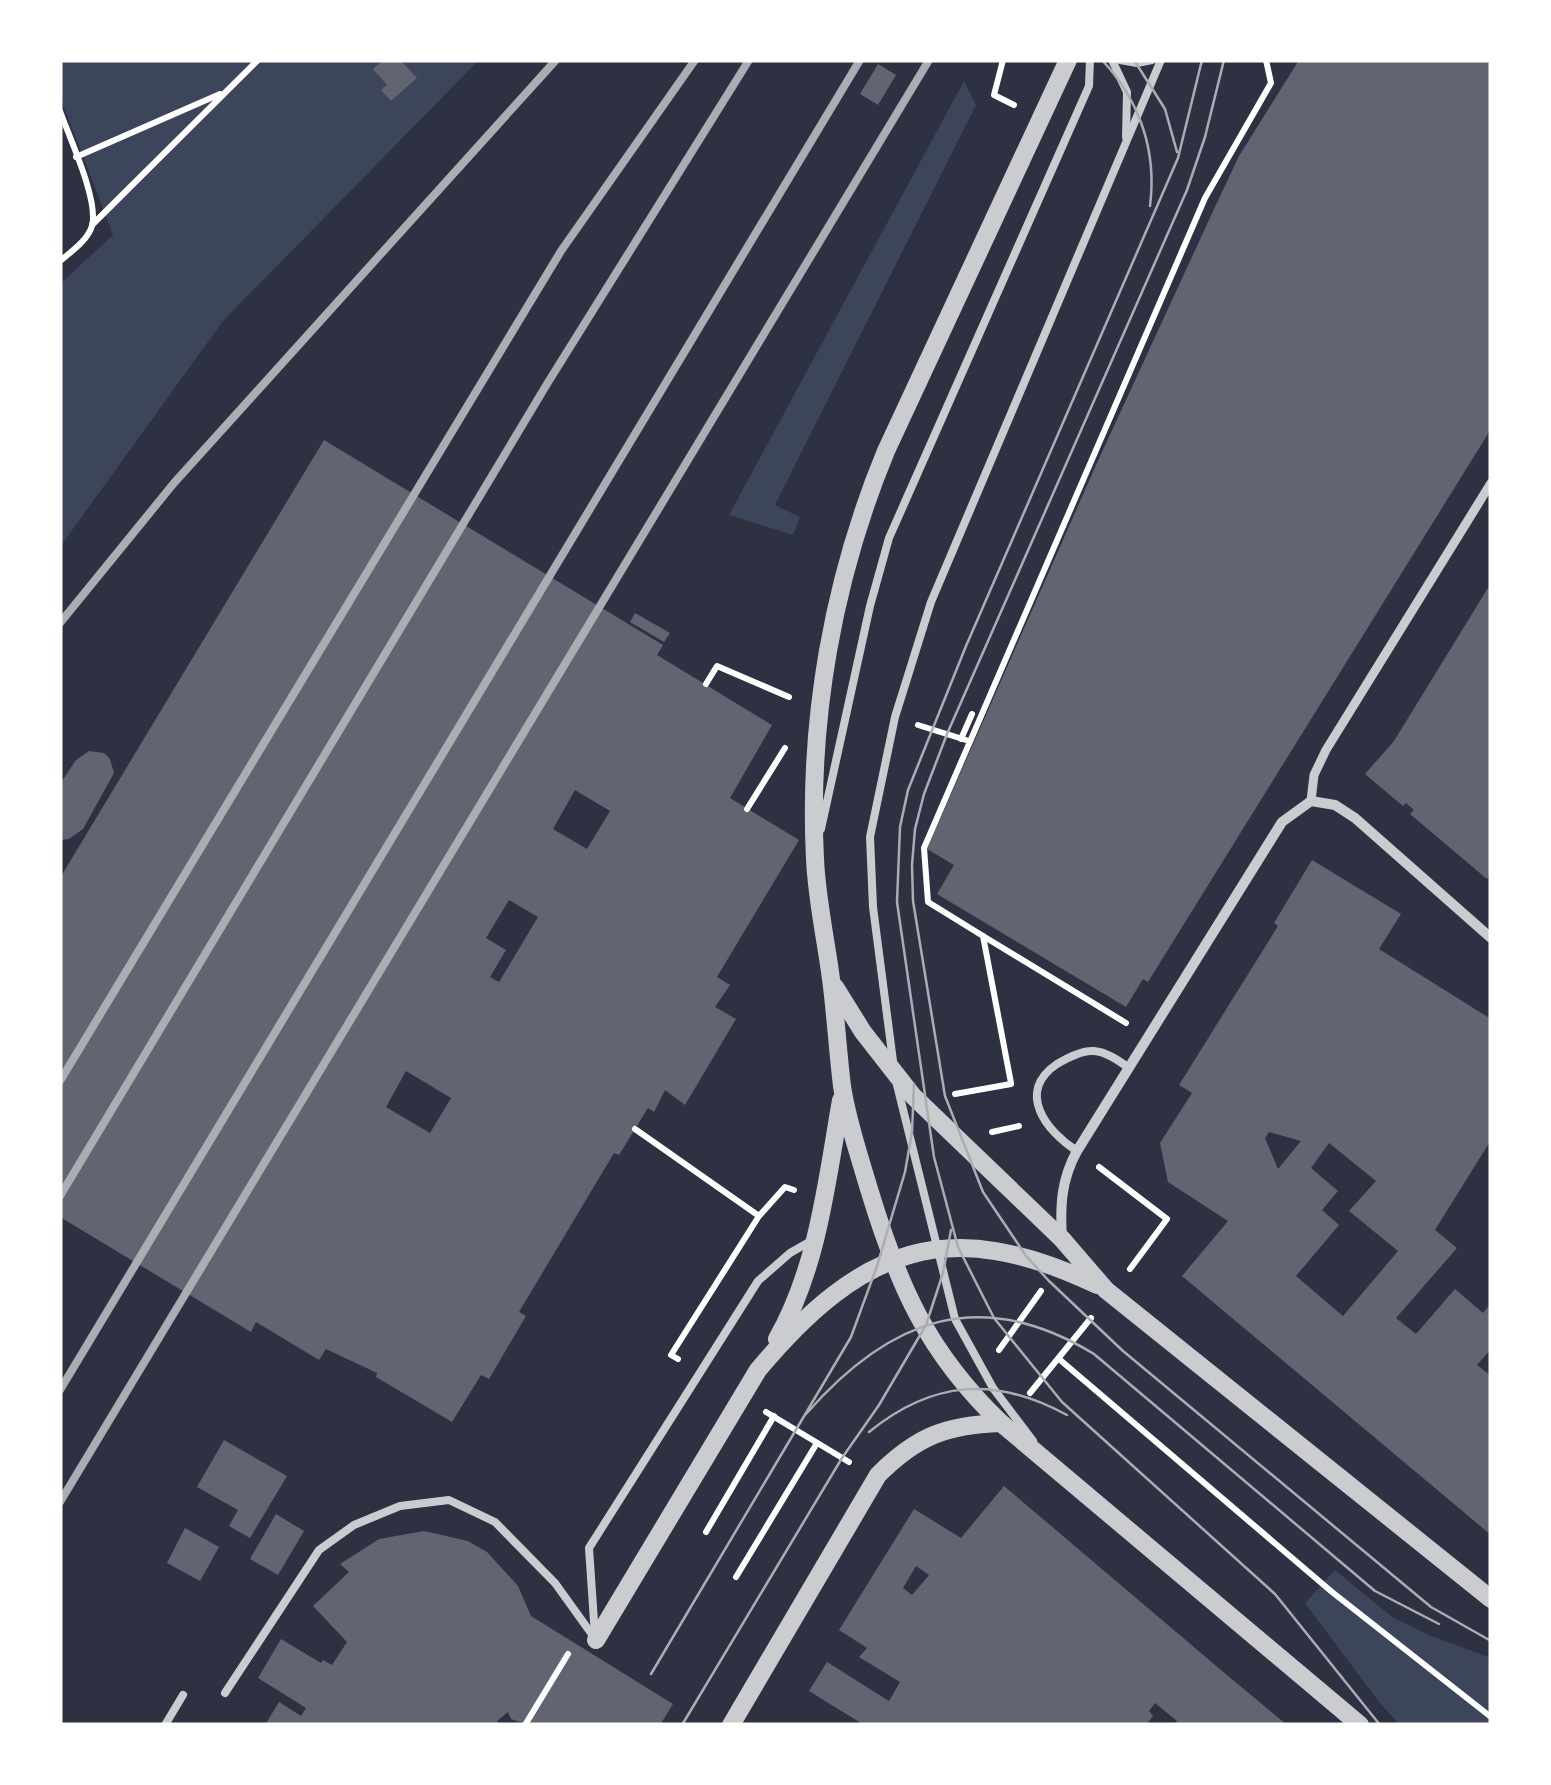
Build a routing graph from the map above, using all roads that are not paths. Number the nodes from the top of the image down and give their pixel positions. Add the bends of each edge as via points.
1 (1068, 60) edge
2 (1090, 60) edge
3 (1112, 60) edge
4 (1120, 60) edge
5 (1152, 60) edge
6 (1161, 60) edge
7 (1125, 147) junction
8 (1491, 483) edge
9 (1310, 801) junction
10 (815, 858) junction
11 (1491, 938) edge
12 (832, 983) junction
13 (1129, 1068) junction
14 (896, 1076) junction
15 (843, 1089) junction
16 (1078, 1151) junction
17 (814, 1240) junction
18 (1062, 1240) junction
19 (937, 1248) junction
20 (892, 1260) junction
21 (1109, 1291) junction
22 (758, 1370) junction
23 (1001, 1423) junction
24 (1052, 1464) junction
25 (1491, 1599) edge
26 (596, 1640) junction
27 (225, 1693) dead end
28 (183, 1696) dead end
29 (165, 1725) edge
30 (731, 1725) edge
31 (1360, 1725) edge

1 - 10 street via 864,505 837,598 824,680
2 - 10 lane via 1089,86 890,538
3 - 7 lane via 1127,92
4 - 5 lane
6 - 7 lane
7 - 14 lane via 931,602 895,717 870,837
8 - 9 street via 1326,750
9 - 11 street via 1335,804 1355,818
9 - 13 street via 1282,822
10 - 12 street
12 - 14 street
12 - 15 street
13 - 16 street
13 - 16 lane via 1092,1050 1048,1070 1037,1092 1043,1121
14 - 18 street
14 - 19 lane
15 - 17 street
15 - 20 street
16 - 18 street via 1061,1195
17 - 22 street via 797,1295
17 - 26 lane via 758,1282 589,1548
18 - 21 street
19 - 20 street
19 - 21 street via 997,1250 1058,1267
19 - 24 lane via 955,1318 983,1372
20 - 22 street via 813,1311
20 - 23 street via 948,1366
21 - 25 street
22 - 26 street
23 - 24 street
23 - 30 street via 958,1426 920,1440 878,1475
24 - 31 street
26 - 27 lane via 556,1583 495,1522 449,1500 400,1506 354,1525 319,1550
28 - 29 lane

